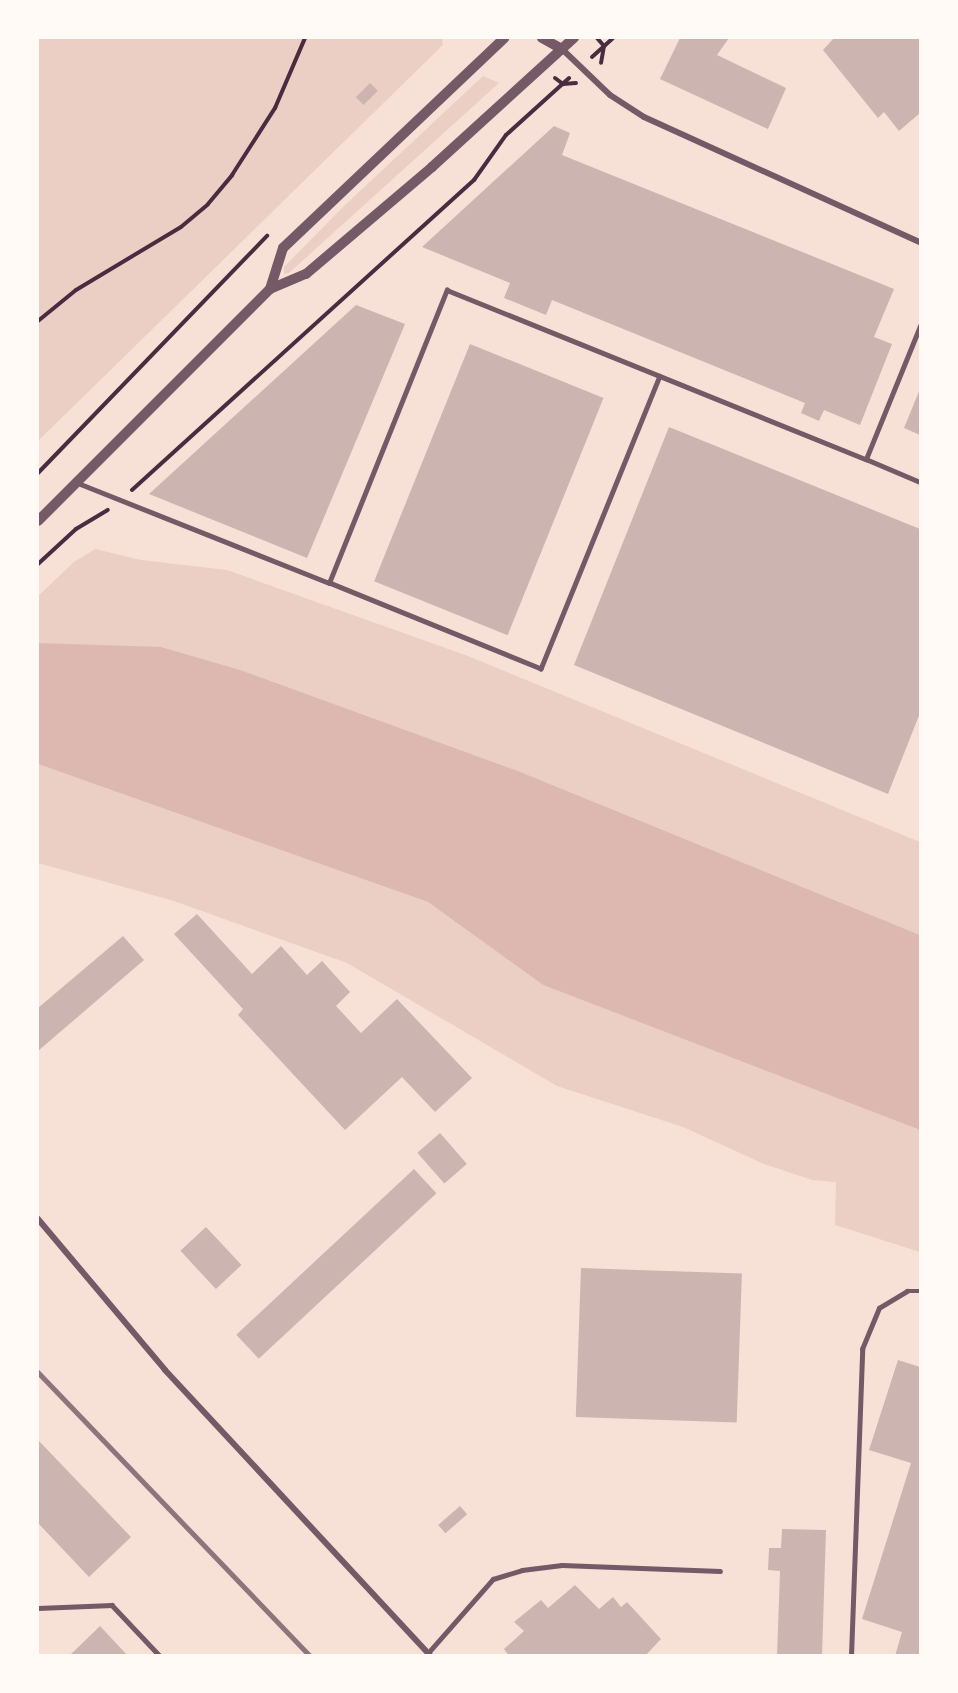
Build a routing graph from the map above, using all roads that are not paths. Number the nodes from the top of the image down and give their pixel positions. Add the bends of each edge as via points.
1 (504, 38) edge
2 (542, 38) edge
3 (556, 38) edge
4 (574, 38) edge
5 (562, 49) junction
6 (921, 242) edge
7 (270, 289) junction
8 (921, 326) edge
9 (660, 376) junction
10 (866, 459) junction
11 (921, 482) edge
12 (78, 483) junction
13 (38, 521) edge
14 (329, 583) junction
15 (38, 1219) edge
16 (921, 1291) edge
17 (720, 1571) dead end
18 (38, 1608) edge
19 (430, 1654) edge
20 (160, 1656) edge
21 (851, 1656) edge

1 - 7 street via 283,248
2 - 5 street
3 - 5 street
4 - 5 street
5 - 6 street via 597,82 644,117
5 - 7 street via 424,175 306,274
7 - 12 street
8 - 10 lane
9 - 10 lane
9 - 14 lane via 447,290
9 - 14 lane via 542,669
10 - 11 lane
12 - 13 street
12 - 14 lane
15 - 19 street via 165,1370
16 - 21 lane via 907,1291 879,1308 862,1349
17 - 19 lane via 562,1565 522,1570 493,1579
18 - 20 lane via 112,1605

